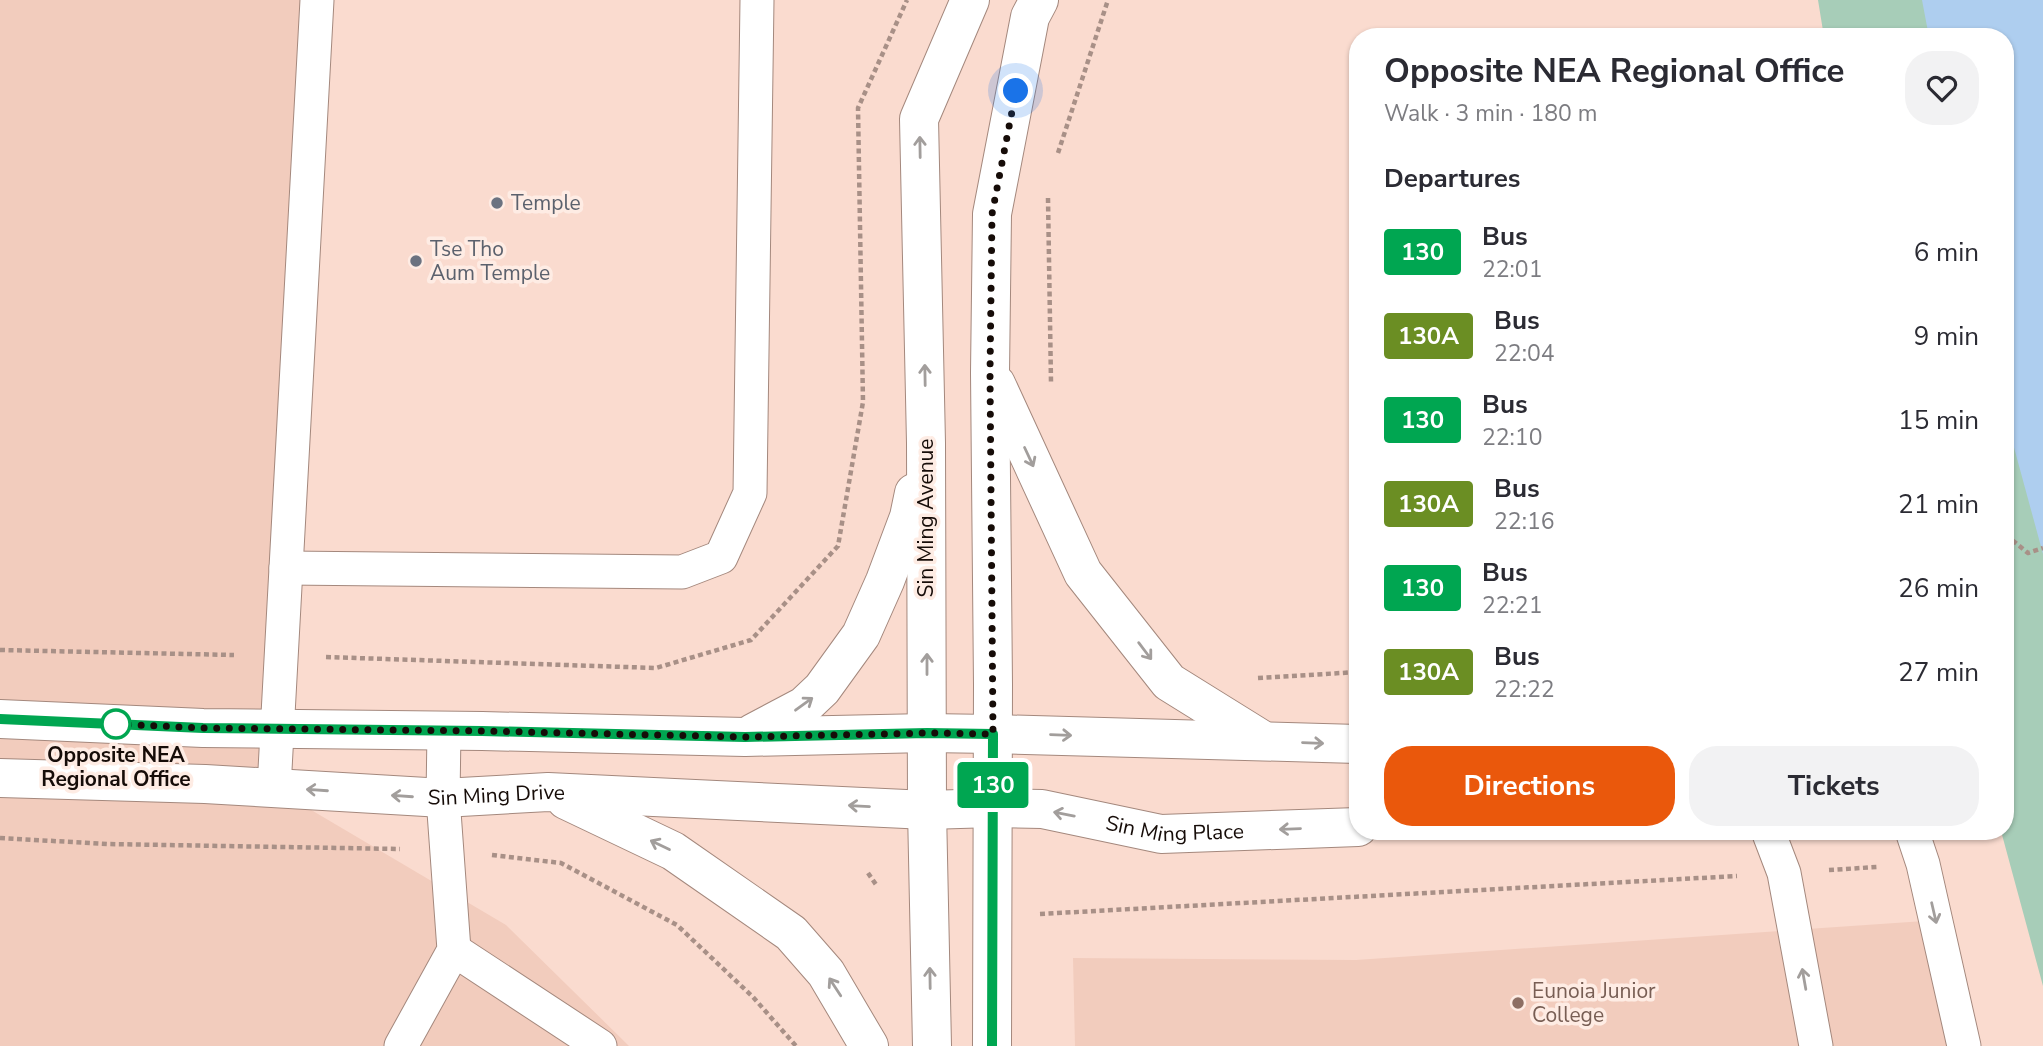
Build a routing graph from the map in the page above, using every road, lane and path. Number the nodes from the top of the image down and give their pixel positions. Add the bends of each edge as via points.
1 (317, 0) edge
2 (757, 0) edge
3 (907, 0) edge
4 (970, 0) edge
5 (1039, 0) edge
6 (1108, 0) edge
7 (858, 108) dead end
8 (1056, 156) dead end
9 (1048, 196) dead end
10 (990, 373) junction
11 (1051, 384) dead end
12 (926, 443) junction
13 (2014, 542) edge
14 (2043, 548) edge
15 (286, 568) junction
16 (1349, 673) edge
17 (1254, 678) dead end
18 (0, 719) edge
19 (278, 729) junction
20 (444, 731) junction
21 (927, 733) junction
22 (993, 734) junction
23 (745, 737) junction
24 (1264, 741) junction
25 (1349, 744) edge
26 (0, 778) edge
27 (274, 788) junction
28 (548, 792) junction
29 (443, 798) junction
30 (993, 808) junction
31 (927, 810) junction
32 (1349, 827) edge
33 (1771, 840) edge
34 (1915, 840) edge
35 (1923, 864) junction
36 (868, 873) dead end
37 (1784, 873) junction
38 (929, 909) junction
39 (992, 912) junction
40 (454, 950) junction
41 (401, 1046) edge
42 (600, 1046) edge
43 (869, 1046) edge
44 (932, 1046) edge
45 (992, 1046) edge
46 (1816, 1046) edge
47 (1964, 1046) edge

1 - 15 lane
2 - 15 lane via 750,493 721,557 682,572
3 - 7 path
12 -> 4 main road, Sin Ming Avenue via 919,119
5 - 10 main road via 1031,17 992,214
6 - 8 path
9 - 11 path
10 - 22 main road
10 -> 24 main road via 1083,573 1169,682
21 -> 12 main road, Sin Ming Avenue
23 -> 12 main road via 804,706 861,635 909,517
13 - 14 path via 2028,553
15 - 19 lane
16 - 17 path
18 - 19 main road
19 - 20 main road
19 - 27 lane
20 - 23 main road
20 - 29 lane
21 - 22 main road
21 - 23 main road
21 - 31 main road, Sin Ming Avenue
22 -> 24 main road
22 - 30 main road
24 -> 25 main road
26 - 27 main road, Sin Ming Drive
29 -> 27 main road, Sin Ming Drive
28 - 29 main road, Sin Ming Drive
31 -> 28 main road, Sin Ming Drive
43 -> 28 main road via 825,973 792,933 673,851
29 - 40 lane
30 - 31 main road, Sin Ming Drive
32 -> 30 main road, Sin Ming Place via 1161,834 1042,809
30 - 39 main road
31 - 38 main road, Sin Ming Avenue
33 - 37 lane
34 - 35 lane
35 - 37 path
35 -> 47 lane
36 - 38 path via 892,907
37 - 39 path via 1041,914
46 -> 37 lane
44 -> 38 main road, Sin Ming Avenue
39 - 45 main road
40 - 41 lane
40 - 42 lane

